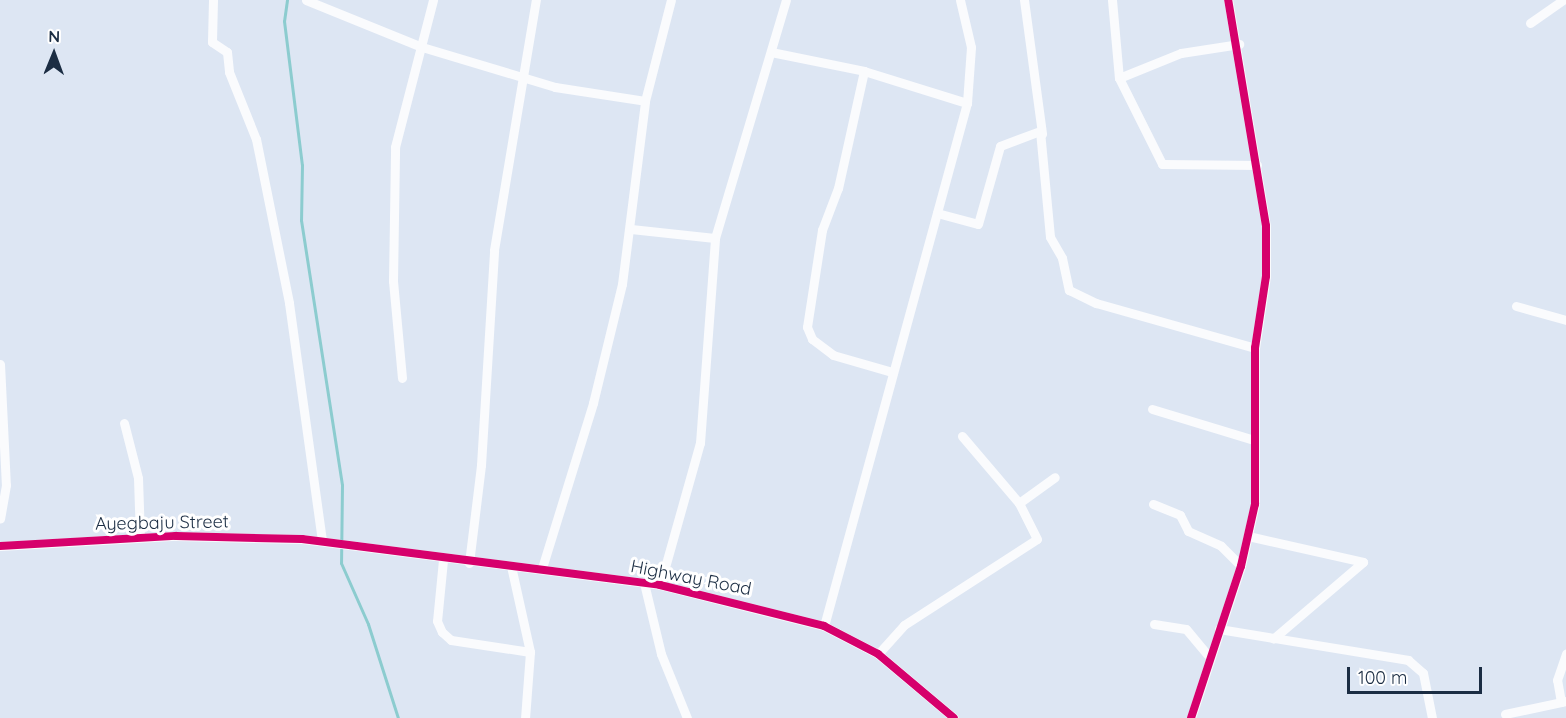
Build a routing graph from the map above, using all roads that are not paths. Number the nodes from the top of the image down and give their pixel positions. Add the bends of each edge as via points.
1 (213, 0) edge
2 (306, 0) edge
3 (433, 0) edge
4 (536, 0) edge
5 (671, 0) edge
6 (786, 0) edge
7 (960, 0) edge
8 (1024, 0) edge
9 (1112, 0) edge
10 (1228, 0) edge
11 (1563, 0) edge
12 (1530, 23) dead end
13 (1239, 44) junction
14 (422, 47) junction
15 (771, 52) junction
16 (864, 71) junction
17 (523, 76) junction
18 (1119, 78) junction
19 (645, 101) junction
20 (967, 103) junction
21 (1257, 165) junction
22 (938, 213) junction
23 (631, 229) junction
24 (716, 238) junction
25 (1054, 244) junction
26 (1516, 306) dead end
27 (1566, 320) edge
28 (1255, 348) junction
29 (0, 363) edge
30 (892, 372) junction
31 (402, 378) dead end
32 (1152, 409) dead end
33 (124, 423) dead end
34 (962, 436) dead end
35 (1254, 440) junction
36 (1054, 477) dead end
37 (1019, 502) junction
38 (1153, 504) dead end
39 (0, 518) edge
40 (1248, 536) junction
41 (140, 537) junction
42 (324, 541) junction
43 (0, 546) edge
44 (355, 548) joint
45 (443, 560) junction
46 (469, 563) junction
47 (511, 566) junction
48 (1241, 566) junction
49 (542, 568) junction
50 (644, 583) junction
51 (660, 585) junction
52 (1154, 624) dead end
53 (824, 626) junction
54 (1219, 629) junction
55 (1273, 639) junction
56 (530, 652) junction
57 (878, 654) junction
58 (1207, 654) junction
59 (1566, 654) edge
60 (1564, 701) edge
61 (1504, 714) dead end
62 (1193, 717) edge
63 (525, 718) edge
64 (687, 718) edge
65 (954, 718) edge
66 (1432, 718) edge

1 - 42 street via 212,42 227,52 229,72 256,139 289,303
2 - 14 street
3 - 14 street
4 - 17 street
5 - 19 street
6 - 15 street
7 - 20 street via 971,47
8 - 25 street
9 - 18 street
10 - 13 street
11 - 12 street
13 - 18 street via 1181,53
13 - 21 street
14 - 17 street
14 - 31 street via 394,147 393,281
15 - 16 street
15 - 24 street
16 - 20 street
16 - 30 street via 838,188 822,230 807,327 812,339 833,355
17 - 19 street via 607,98
17 - 46 street via 494,250 481,465
18 - 21 street via 1151,146 1168,168
19 - 23 street
20 - 22 street
21 - 28 street via 1266,276
22 - 25 street via 978,224 1000,146 1040,131
22 - 30 street
23 - 24 street
23 - 49 street via 593,404
24 - 51 street via 700,442
25 - 28 street via 1069,290 1082,298
26 - 27 street
28 - 35 street
29 - 39 street via 6,484
30 - 53 street
32 - 35 street
33 - 41 street via 138,478
34 - 37 street
35 - 40 street via 1255,504
36 - 37 street
37 - 57 street via 1035,542 904,625
38 - 48 street via 1180,515 1188,531 1221,546
40 - 48 street
40 - 55 street via 1363,562
41 - 42 street, Ayegbaju Street
41 - 43 street, Ayegbaju Street
42 - 44 street, Ayegbaju Street
44 - 45 street, Highway Road
45 - 46 street, Highway Road
45 - 56 street via 437,621 442,632 451,640
46 - 47 street, Highway Road
47 - 49 street, Highway Road
47 - 56 street
48 - 54 street
49 - 50 street, Highway Road
50 - 51 street, Highway Road
50 - 64 street via 661,654
51 - 53 street, Highway Road
52 - 58 street via 1186,629
53 - 57 street, Highway Road
54 - 55 street
54 - 58 street
55 - 66 street via 1418,664
56 - 63 street
57 - 65 street, Highway Road
58 - 62 street
59 - 60 street via 1557,680
60 - 61 street

